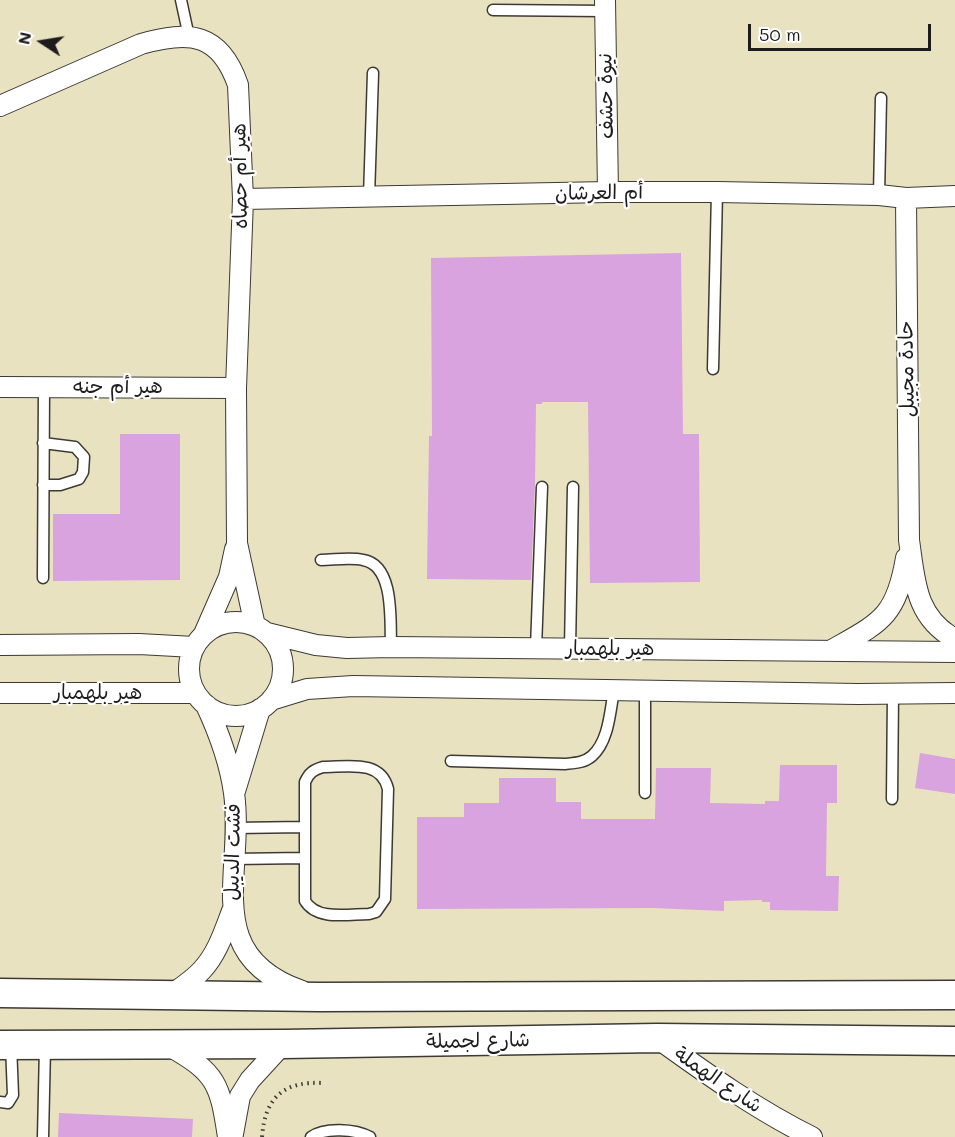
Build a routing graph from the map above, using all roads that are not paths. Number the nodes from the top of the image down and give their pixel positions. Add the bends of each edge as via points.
1 (181, 0) edge
2 (605, 5) edge
3 (494, 10) dead end
4 (189, 37) junction
5 (373, 73) dead end
6 (881, 98) dead end
7 (0, 106) edge
8 (608, 192) junction
9 (717, 192) junction
10 (879, 195) junction
11 (955, 196) edge
12 (369, 197) junction
13 (906, 198) junction
14 (243, 199) junction
15 (713, 369) dead end
16 (0, 387) edge
17 (44, 387) junction
18 (236, 388) junction
19 (43, 443) junction
20 (43, 485) junction
21 (542, 487) dead end
22 (573, 487) dead end
23 (909, 540) junction
24 (237, 543) junction
25 (321, 560) dead end
26 (43, 578) dead end
27 (261, 629) junction
28 (955, 639) edge
29 (199, 640) junction
30 (0, 645) edge
31 (391, 647) junction
32 (536, 648) junction
33 (570, 648) junction
34 (832, 650) junction
35 (955, 652) edge
36 (614, 690) junction
37 (645, 691) junction
38 (0, 693) edge
39 (893, 693) junction
40 (955, 693) edge
41 (201, 699) junction
42 (266, 705) junction
43 (451, 761) dead end
44 (645, 793) dead end
45 (234, 794) junction
46 (892, 799) dead end
47 (305, 826) junction
48 (234, 828) junction
49 (233, 858) junction
50 (304, 858) junction
51 (232, 911) junction
52 (0, 993) edge
53 (172, 994) junction
54 (955, 995) edge
55 (319, 997) junction
56 (657, 1038) junction
57 (955, 1041) edge
58 (283, 1044) junction
59 (6, 1045) edge
60 (45, 1045) junction
61 (167, 1045) junction
62 (0, 1102) edge
63 (43, 1137) edge
64 (228, 1137) edge
65 (233, 1137) edge
66 (311, 1137) edge
67 (370, 1137) edge
68 (812, 1137) edge

1 - 4 lane
2 - 3 lane
2 - 8 street, نيوة حشف
4 - 7 street, هير أم حصاه via 141,44
4 - 14 street, هير أم حصاه via 211,44 224,54 238,85
5 - 12 lane
6 - 10 lane
8 - 9 street, أم العرشان
8 - 12 street, أم العرشان
9 - 10 street, أم العرشان
9 - 15 lane
10 - 13 street, أم العرشان
11 - 13 street, أم العرشان
12 - 14 street, أم العرشان
13 - 23 street, حادة مجيبل
14 - 18 street, هير أم حصاه
16 - 17 street, هير أم جنه
17 - 18 street, هير أم جنه
17 - 19 lane
18 - 24 street, هير أم حصاه
19 - 20 lane
19 - 20 lane via 75,447 84,457 79,479
20 - 26 lane
21 - 32 lane
22 - 33 lane
23 - 28 street, حادة مجيبل via 920,603 930,618
23 - 34 street, حادة مجيبل via 902,583 885,615 873,627
24 - 27 street, هير أم حصاه
24 - 29 street, هير أم حصاه via 229,577
25 - 31 lane via 364,560 376,564 387,585
27 - 29 street via 228,622 215,626
27 - 31 street, هير بلهمبار via 315,645
27 - 42 street via 275,642 283,665 280,684
29 - 30 street
29 - 41 street via 189,670
31 - 32 street, هير بلهمبار
32 - 33 street, هير بلهمبار
33 - 34 street, هير بلهمبار
34 - 35 street, هير بلهمبار
36 - 37 street, هير بلهمبار
36 - 42 street, هير بلهمبار via 353,686 307,689
36 - 43 lane via 600,745 581,762
37 - 39 street, هير بلهمبار
37 - 44 lane
38 - 41 street, هير بلهمبار
39 - 40 street, هير بلهمبار
39 - 46 lane
41 - 42 street via 218,712 232,716 247,715
41 - 45 street, فشت الديبل via 223,748
42 - 45 street, فشت الديبل
45 - 48 street, فشت الديبل
47 - 48 lane
47 - 50 lane
47 - 50 lane via 305,782 314,770 365,767 381,774 388,789 386,890 382,906 369,914 314,911 305,901
48 - 49 street, فشت الديبل
49 - 50 lane
49 - 51 street, فشت الديبل
51 - 53 street, فشت الديبل via 210,961
51 - 55 street, فشت الديبل via 242,942 265,974
52 - 53 street
53 - 55 street
54 - 55 street
56 - 57 street, شارع لجميلة
56 - 58 street, شارع لجميلة
56 - 68 street, شارع الهملة via 776,1119
58 - 61 street, شارع لجميلة
58 - 65 street via 240,1096
59 - 60 street, شارع لجميلة
59 - 62 lane via 13,1095 8,1102
60 - 61 street, شارع لجميلة
60 - 63 lane
61 - 64 street via 196,1061 214,1081
66 - 67 lane via 321,1131 358,1132

